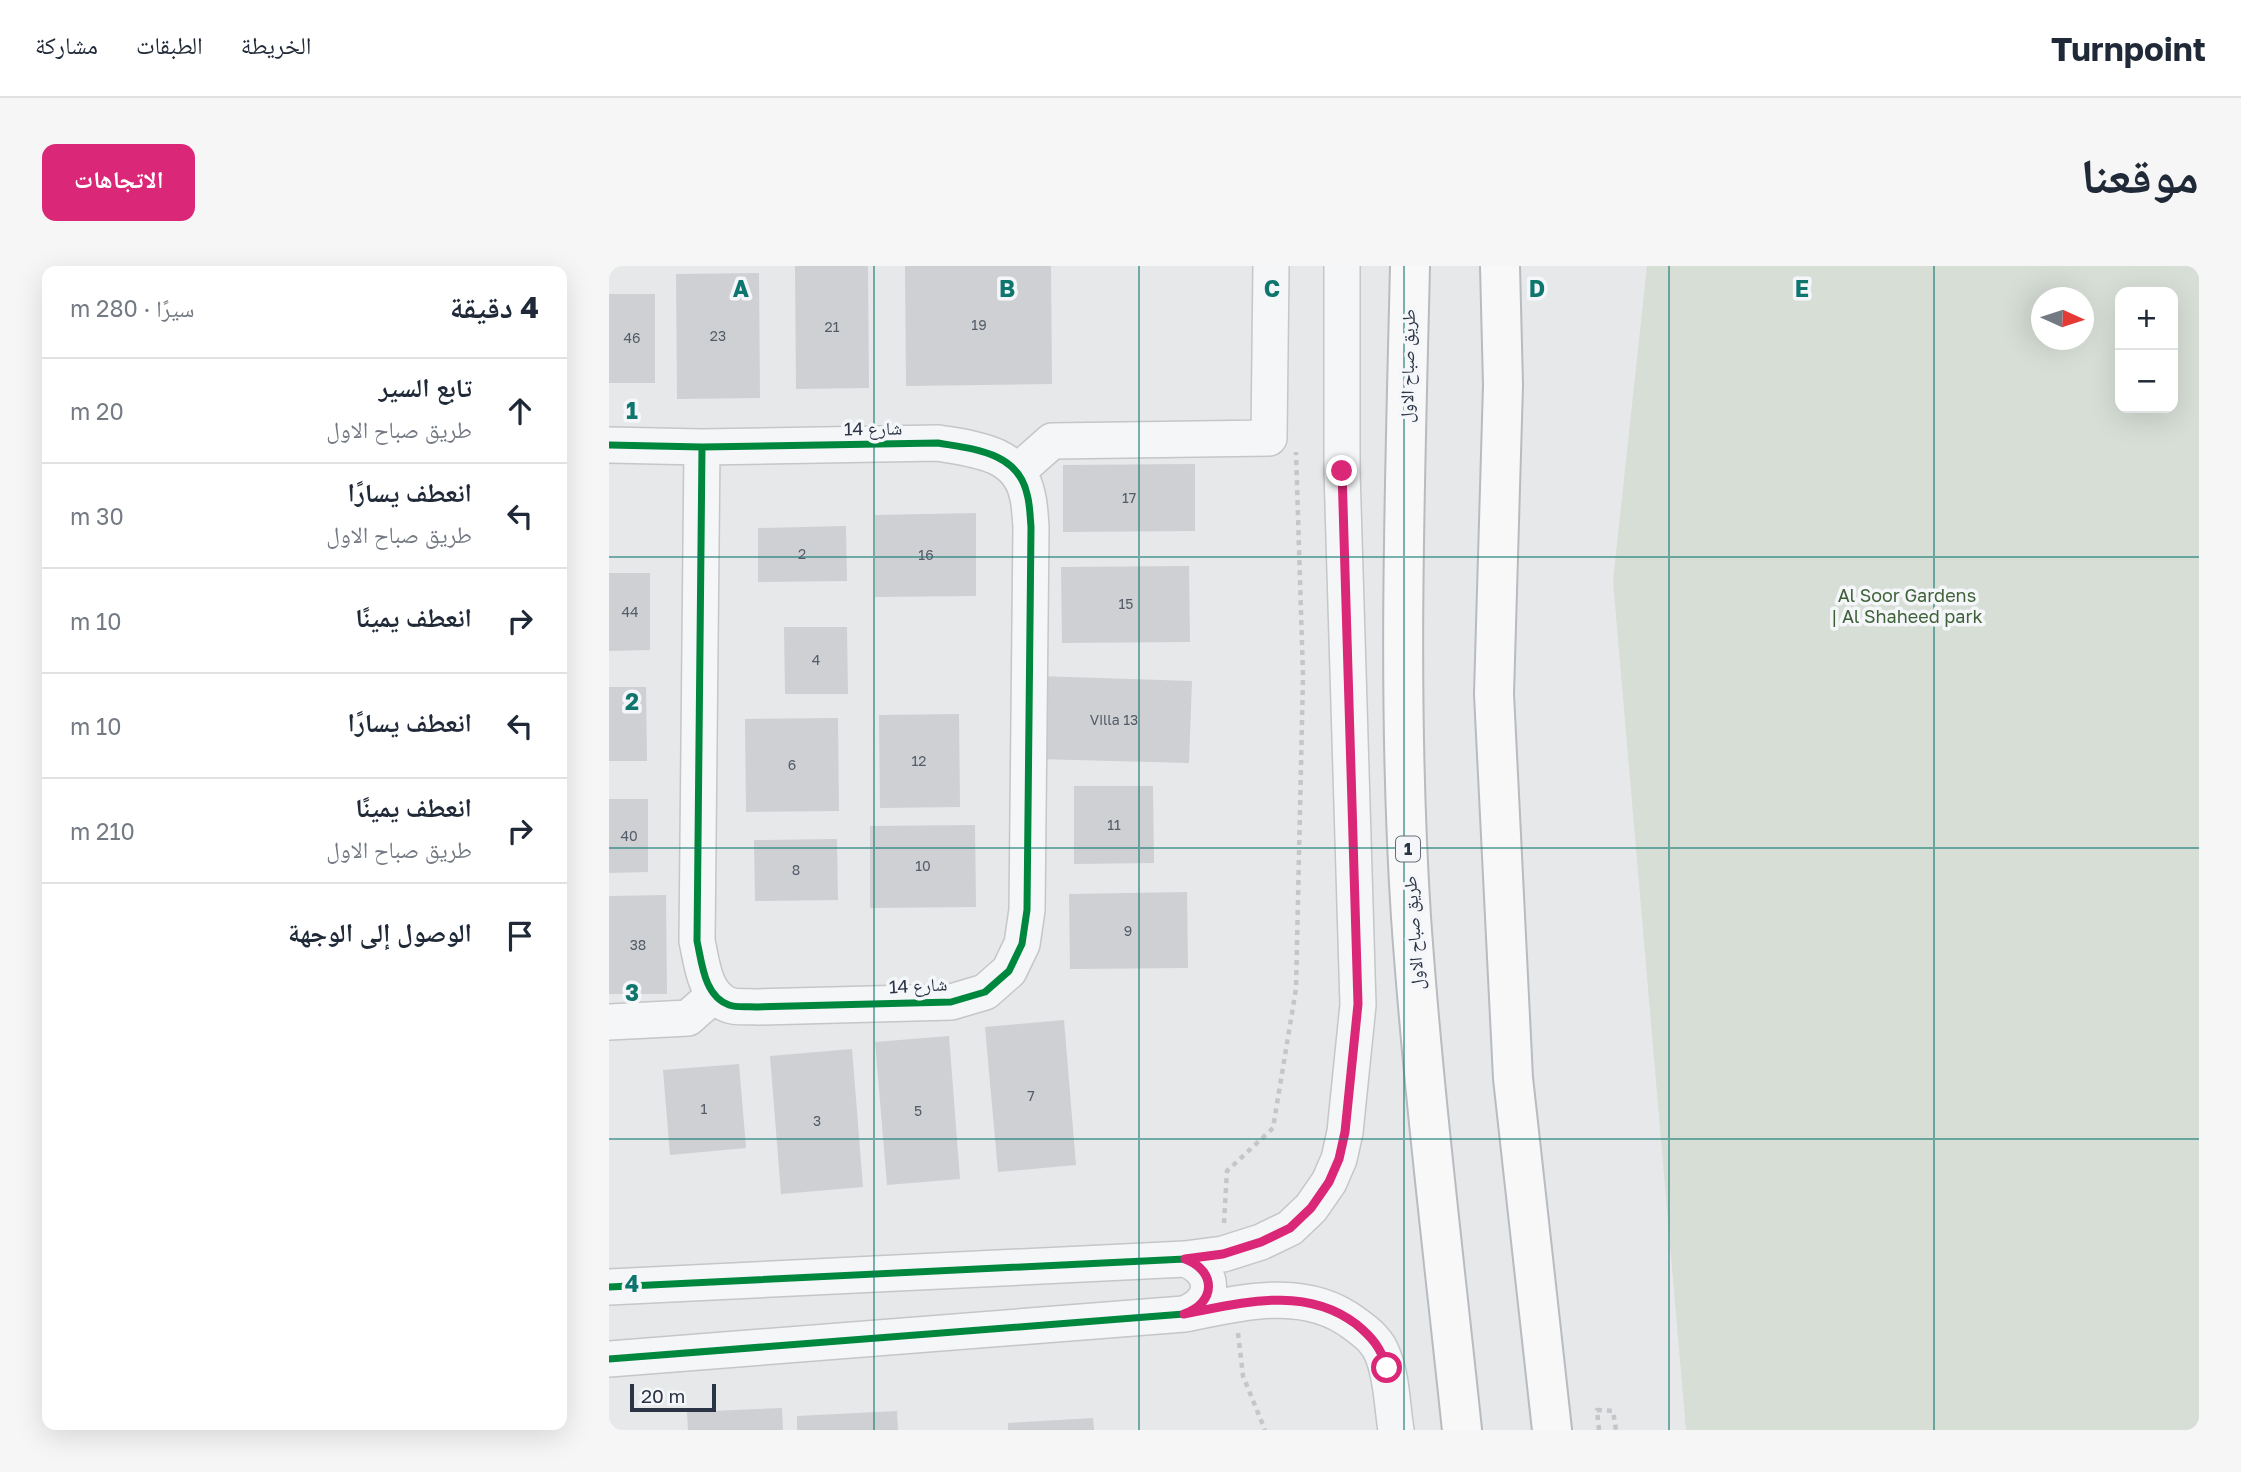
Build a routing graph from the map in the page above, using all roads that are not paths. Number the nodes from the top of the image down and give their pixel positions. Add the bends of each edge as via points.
1 (1271, 266) edge
2 (1342, 266) edge
3 (1410, 266) edge
4 (1500, 266) edge
5 (1514, 266) edge
6 (1503, 385) junction
7 (609, 445) edge
8 (702, 447) junction
9 (1017, 472) junction
10 (715, 995) junction
11 (609, 1023) edge
12 (1185, 1259) junction
13 (609, 1287) edge
14 (1184, 1314) junction
15 (609, 1359) edge
16 (1396, 1430) edge
17 (1462, 1430) edge
18 (1552, 1430) edge

1 - 9 street via 1269,438 1052,441
2 - 12 street via 1342,471 1358,1004 1345,1132 1329,1182 1290,1228 1223,1254
3 - 17 highway, طريق صباح الاول / 1 via 1403,606 1411,902 1428,1119
4 - 6 highway
5 - 6 highway
6 - 18 highway via 1495,694 1512,1064
7 - 8 street, شارع 14
8 - 9 street, شارع 14 via 938,443 998,456
8 - 10 street via 698,942 703,973
9 - 10 street, شارع 14 via 1027,492 1031,527 1027,910 1022,944 1009,971 985,992 951,1002 757,1007 730,1005
10 - 11 street via 688,1018
12 - 13 street
12 - 14 street via 1198,1264 1209,1287 1197,1310
14 - 15 street
14 - 16 street via 1291,1299 1339,1313 1365,1331 1384,1357

